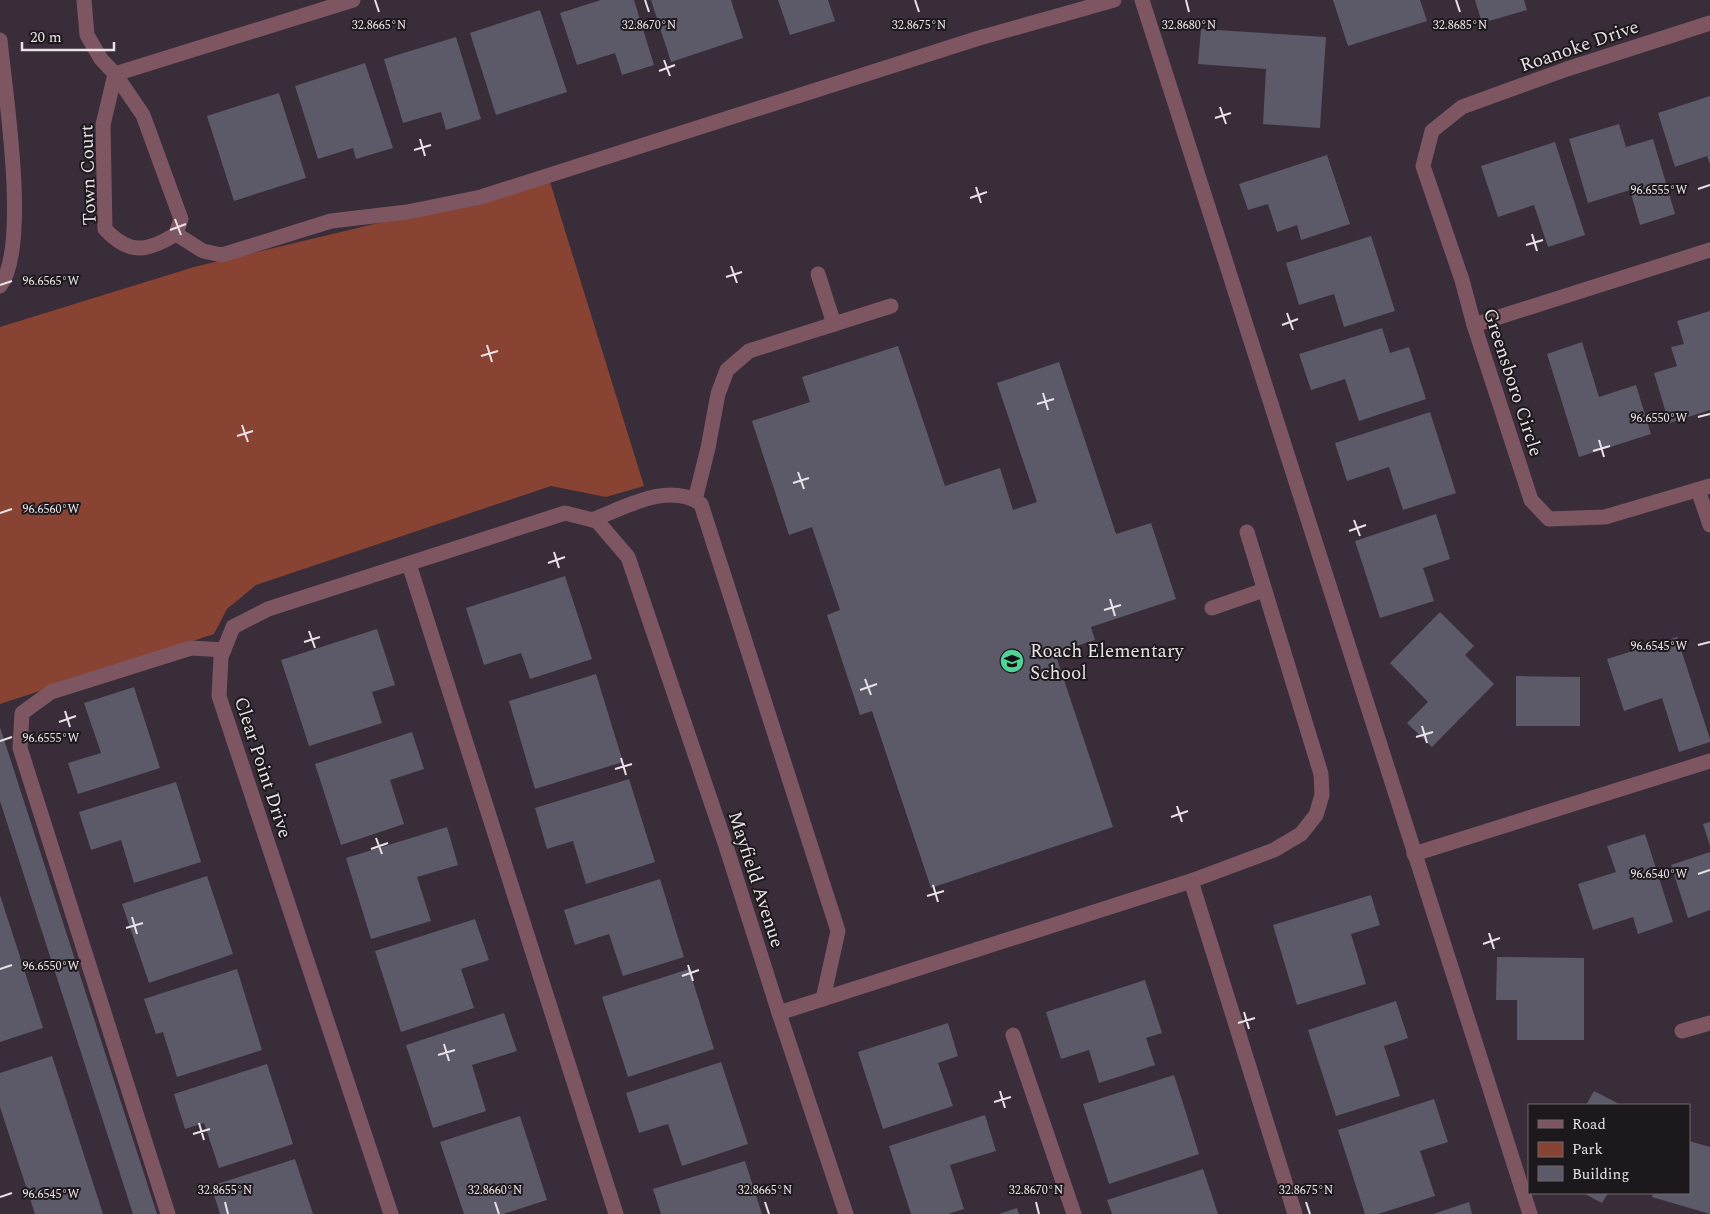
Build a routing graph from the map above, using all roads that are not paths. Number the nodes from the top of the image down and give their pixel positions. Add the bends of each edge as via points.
1 (84, 0) edge
2 (353, 0) edge
3 (1114, 0) edge
4 (1142, 0) edge
5 (1710, 23) edge
6 (0, 40) edge
7 (115, 74) junction
8 (1462, 107) joint
9 (176, 234) junction
10 (1710, 250) edge
11 (818, 274) dead end
12 (0, 286) edge
13 (891, 306) dead end
14 (834, 324) junction
15 (1474, 326) junction
16 (1704, 488) edge
17 (695, 500) junction
18 (592, 520) junction
19 (1710, 525) edge
20 (1247, 532) dead end
21 (628, 557) joint
22 (408, 564) junction
23 (1264, 590) junction
24 (1212, 608) dead end
25 (224, 650) junction
26 (1710, 761) edge
27 (1414, 854) junction
28 (1191, 882) junction
29 (823, 999) junction
30 (779, 1013) junction
31 (1710, 1023) edge
32 (1682, 1031) dead end
33 (1013, 1035) dead end
34 (168, 1214) edge
35 (392, 1214) edge
36 (616, 1214) edge
37 (846, 1214) edge
38 (1074, 1214) edge
39 (1294, 1214) edge
40 (1530, 1214) edge

1 - 7 street via 88,35 101,59
2 - 7 street
3 - 9 street via 979,38 481,197 407,212 331,221 222,254 203,251
4 - 27 street
5 - 8 street, Roanoke Drive
6 - 12 street via 15,198 14,248
7 - 9 street via 143,115 181,219
7 - 9 street, Town Court via 103,125 105,229 116,241 137,249 156,246
8 - 15 street, Greensboro Circle via 1432,130 1423,166 1462,280
10 - 15 street
11 - 14 street
13 - 14 street
14 - 17 street via 749,352 727,370 718,394
15 - 16 street, Greensboro Circle via 1531,500 1549,519 1605,517
16 - 19 street
17 - 18 street via 665,494
17 - 29 street via 701,504 704,513 838,931
18 - 21 street, Clear Point Drive via 597,521
18 - 22 street, Clear Point Drive via 565,513
20 - 23 street
21 - 30 street, Mayfield Avenue
22 - 25 street, Clear Point Drive via 268,609 233,627
22 - 36 street
23 - 24 street
23 - 28 street via 1321,774 1322,795 1316,815 1301,834 1274,850
25 - 34 street via 191,648 51,692 22,713 20,748
25 - 35 street, Clear Point Drive via 220,657 219,696
26 - 27 street
27 - 40 street
28 - 29 street
28 - 39 street
29 - 30 street
30 - 37 street, Mayfield Avenue
31 - 32 street
33 - 38 street

